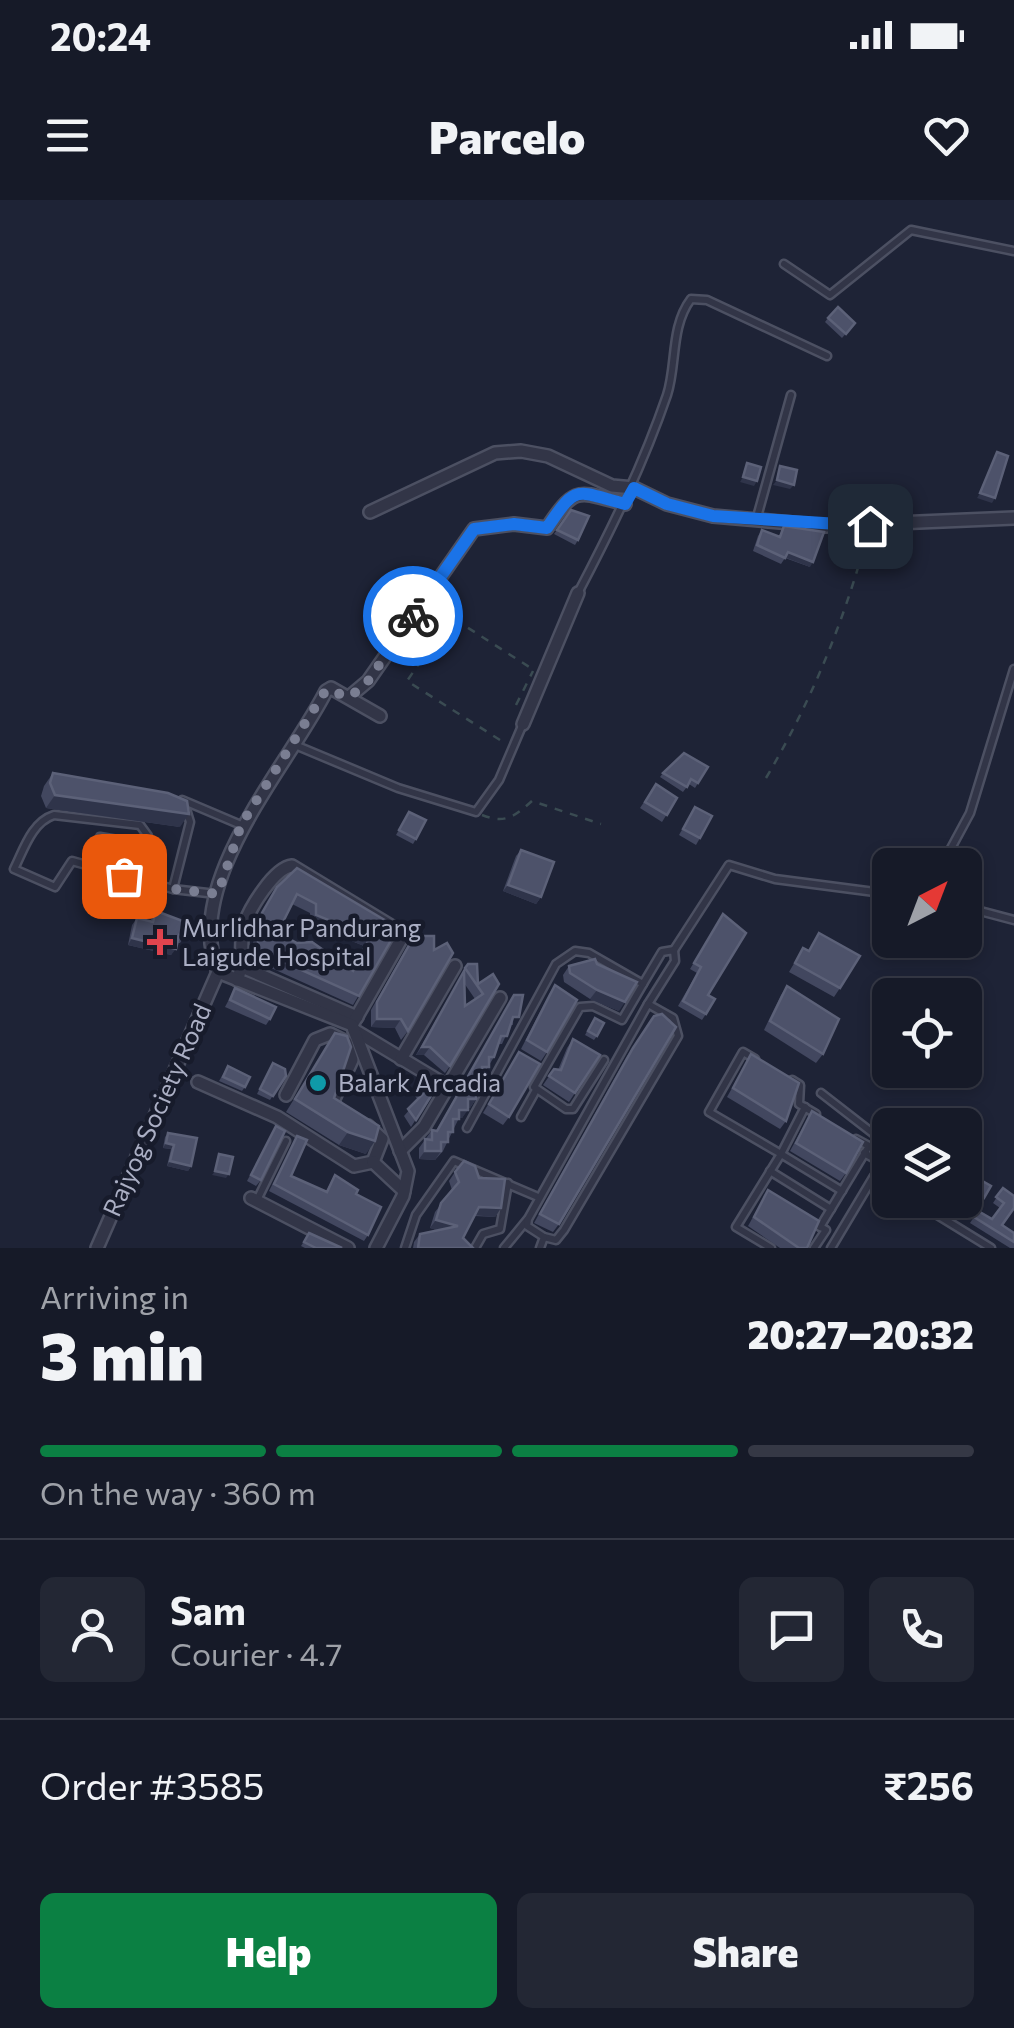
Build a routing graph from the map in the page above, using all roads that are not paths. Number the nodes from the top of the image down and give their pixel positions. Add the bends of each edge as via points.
1 (1014, 251) edge
2 (784, 264) dead end
3 (827, 356) dead end
4 (792, 395) dead end
5 (634, 488) junction
6 (625, 504) junction
7 (370, 512) dead end
8 (757, 517) junction
9 (1014, 518) edge
10 (578, 592) joint
11 (1014, 668) edge
12 (350, 697) junction
13 (380, 716) dead end
14 (524, 724) joint
15 (294, 744) junction
16 (241, 825) junction
17 (951, 848) edge
18 (89, 864) junction
19 (173, 889) junction
20 (872, 892) edge
21 (218, 894) junction
22 (982, 912) edge
23 (1014, 920) edge
24 (674, 950) junction
25 (455, 966) edge
26 (218, 972) junction
27 (240, 974) junction
28 (644, 984) junction
29 (500, 998) edge
30 (648, 1004) junction
31 (354, 1024) junction
32 (509, 1050) junction
33 (401, 1059) junction
34 (526, 1060) edge
35 (604, 1060) edge
36 (771, 1068) edge
37 (786, 1076) edge
38 (198, 1082) dead end
39 (449, 1087) junction
40 (536, 1090) junction
41 (821, 1093) dead end
42 (286, 1095) joint
43 (805, 1108) junction
44 (521, 1116) dead end
45 (277, 1117) junction
46 (821, 1117) edge
47 (466, 1128) dead end
48 (853, 1136) edge
49 (286, 1140) edge
50 (400, 1152) junction
51 (864, 1153) junction
52 (782, 1154) junction
53 (374, 1162) junction
54 (770, 1171) junction
55 (872, 1179) edge
56 (508, 1183) junction
57 (760, 1190) junction
58 (404, 1191) junction
59 (842, 1191) junction
60 (538, 1197) junction
61 (775, 1199) edge
62 (254, 1200) joint
63 (831, 1209) junction
64 (805, 1218) edge
65 (942, 1218) edge
66 (528, 1219) junction
67 (820, 1227) junction
68 (544, 1238) junction
69 (97, 1248) edge
70 (348, 1248) edge
71 (376, 1248) edge
72 (404, 1248) edge
73 (475, 1248) edge
74 (504, 1248) edge
75 (540, 1248) edge
76 (771, 1248) edge
77 (814, 1248) edge
78 (830, 1248) edge
79 (991, 1248) edge

1 - 2 lane via 907,231 830,294
3 - 5 lane via 707,300 691,299 672,353 669,390
4 - 8 lane
5 - 6 lane
5 - 7 street via 612,486 548,456 495,453
5 - 8 street via 689,510
6 - 10 lane
6 - 12 street via 580,492 569,496 547,528 474,529
8 - 9 street via 825,526
10 - 14 street via 538,673
11 - 17 lane via 970,813
12 - 13 street
12 - 15 street via 326,690
14 - 15 lane via 476,812
15 - 16 street
16 - 19 lane via 170,797 187,810 190,822
16 - 21 street
18 - 18 lane via 72,860 55,887 14,869 33,832 54,815 140,825 148,836 146,845 100,838
18 - 19 lane
19 - 21 lane
20 - 24 lane via 775,879 729,865
21 - 26 street via 212,958
22 - 23 lane
24 - 28 lane via 662,952
24 - 30 lane via 675,962
25 - 33 street
26 - 27 street
26 - 69 street, Rajyog Society Road
27 - 31 street
27 - 31 street via 244,925 279,870 292,866 404,934
28 - 32 lane via 588,953 568,953
28 - 40 lane via 622,1020 580,1007
29 - 39 street
30 - 60 lane
30 - 68 lane via 673,1018 678,1036 560,1237
31 - 33 street
31 - 50 street
32 - 34 lane
32 - 47 lane
33 - 39 street
35 - 40 lane via 573,1109
36 - 52 lane via 743,1052 709,1112
37 - 43 lane via 800,1085 799,1104
38 - 45 street
39 - 50 street
40 - 44 lane
41 - 51 lane via 879,1138 875,1159
42 - 45 lane
42 - 53 street via 315,1040 340,1038 352,1060 333,1106 381,1134
43 - 46 lane
43 - 52 lane
45 - 53 street via 354,1166
48 - 51 lane via 868,1146
49 - 62 lane
50 - 58 street via 408,1171
51 - 59 lane
52 - 54 lane
52 - 59 lane
53 - 58 street
54 - 57 lane
54 - 63 lane
55 - 78 lane
56 - 60 lane
56 - 72 lane via 454,1161 416,1215
56 - 73 lane via 500,1229 483,1234
57 - 61 lane
57 - 76 lane via 736,1226
58 - 71 street
59 - 63 lane
60 - 66 lane
62 - 70 street
63 - 67 lane
64 - 67 lane
65 - 79 lane
66 - 68 lane
66 - 74 lane
67 - 77 lane via 826,1230
68 - 75 lane

